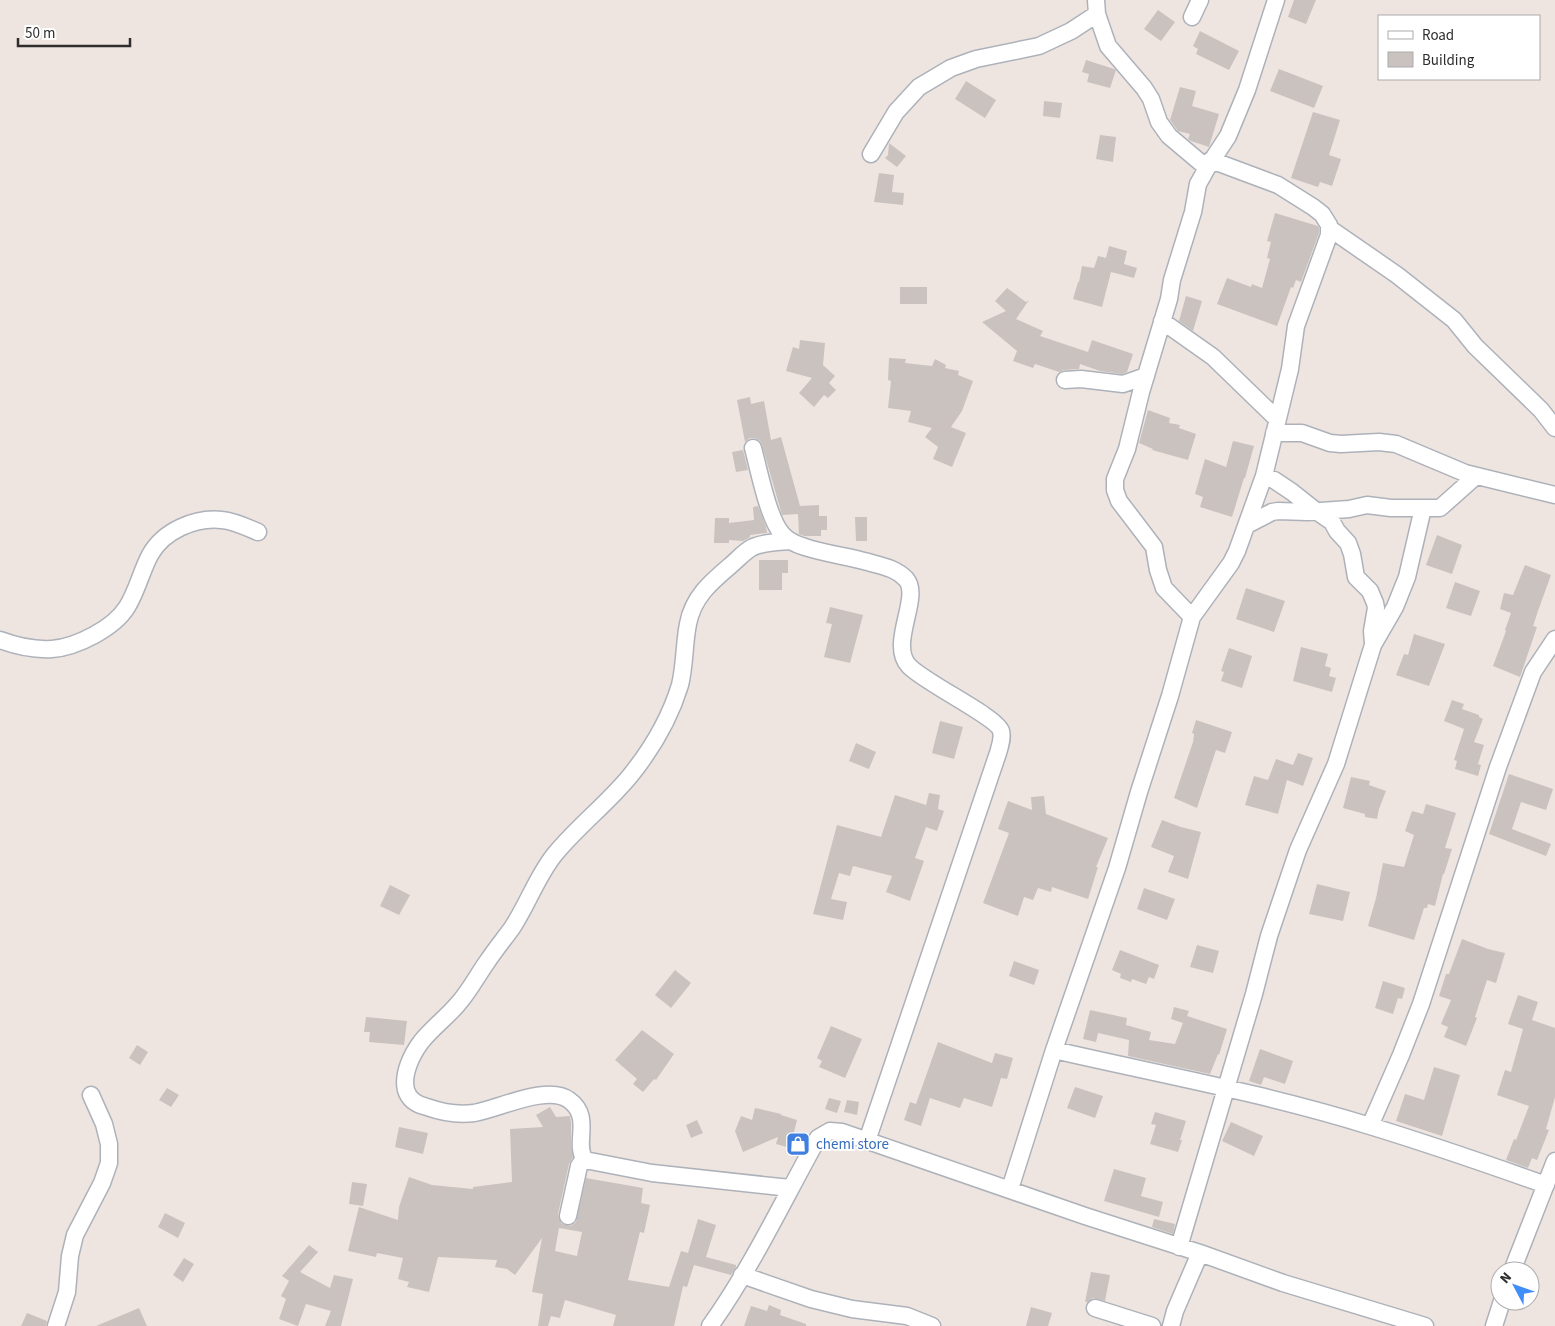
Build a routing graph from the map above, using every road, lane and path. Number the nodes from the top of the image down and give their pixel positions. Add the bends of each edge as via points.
1 (1200, 0) edge
2 (1276, 0) edge
3 (1097, 7) edge
4 (1192, 17) dead end
5 (871, 154) dead end
6 (1209, 164) junction
7 (1329, 228) junction
8 (1162, 321) junction
9 (1146, 376) junction
10 (1065, 380) dead end
11 (1275, 426) junction
12 (1555, 428) edge
13 (754, 448) dead end
14 (1264, 476) junction
15 (1476, 476) junction
16 (1555, 495) edge
17 (1423, 508) junction
18 (1316, 512) junction
19 (1246, 525) junction
20 (258, 532) dead end
21 (790, 541) junction
22 (1192, 617) junction
23 (1555, 639) edge
24 (0, 640) edge
25 (1373, 645) junction
26 (1054, 1050) junction
27 (1225, 1089) junction
28 (91, 1094) dead end
29 (1370, 1126) junction
30 (867, 1141) junction
31 (585, 1160) junction
32 (1555, 1161) edge
33 (1546, 1185) junction
34 (790, 1188) junction
35 (1010, 1189) junction
36 (568, 1216) dead end
37 (1180, 1247) junction
38 (1200, 1253) junction
39 (1516, 1261) edge
40 (742, 1275) junction
41 (1095, 1308) dead end
42 (1499, 1311) edge
43 (56, 1326) edge
44 (710, 1326) edge
45 (932, 1326) edge
46 (1152, 1326) edge
47 (1171, 1326) edge
48 (1425, 1326) edge
49 (1494, 1326) edge

1 - 4 street
2 - 6 street via 1228,136
3 - 5 street via 1071,31 1039,46 951,68 919,87 896,112
3 - 6 street via 1108,46 1144,88 1159,122 1169,136
6 - 7 street via 1278,184 1322,214
6 - 8 street via 1198,184
7 - 11 street via 1323,256 1296,326 1290,369
7 - 12 street via 1454,320
8 - 9 street
8 - 11 street via 1213,357
9 - 10 street via 1123,384
9 - 22 street via 1115,479 1115,490 1124,509 1154,547 1164,588
11 - 14 street
11 - 15 street via 1330,443 1396,444
13 - 21 street via 776,524
14 - 18 street via 1292,492
14 - 19 street
15 - 16 street
15 - 17 street via 1440,508
17 - 18 street via 1367,505
17 - 25 street via 1407,577 1395,607
18 - 19 street via 1272,512
18 - 25 street via 1332,522 1348,543 1356,577 1373,597 1376,608
19 - 22 street via 1231,563
20 - 24 street via 221,520 179,528 154,548 128,607 112,624 88,638 53,649 25,647
21 - 30 street via 889,568 905,577 911,591 903,631 904,660 919,675 991,719 1001,730 998,753
21 - 31 street via 752,547 706,586 692,608 687,625 680,682 673,707 648,751 619,788 552,857 514,925 466,993 419,1044 410,1061 406,1090 418,1104 436,1110 472,1113 545,1094 566,1097 580,1112
22 - 26 street via 1117,868
23 - 29 street via 1533,672 1498,767 1422,1004
25 - 27 street via 1336,764 1298,850 1280,902
26 - 27 street
26 - 35 street
27 - 29 street
27 - 37 street
28 - 43 street via 104,1124 109,1163 105,1178 75,1235 67,1292
29 - 33 street
30 - 34 street via 842,1132 830,1131 821,1135
30 - 35 street
31 - 34 street via 652,1173
31 - 36 street via 579,1166
32 - 33 street
33 - 39 street
34 - 40 street
35 - 37 street
37 - 38 street
38 - 47 street
38 - 48 street via 1282,1283
40 - 44 street
40 - 45 street via 811,1299 852,1309 907,1316
41 - 46 street
42 - 49 street

